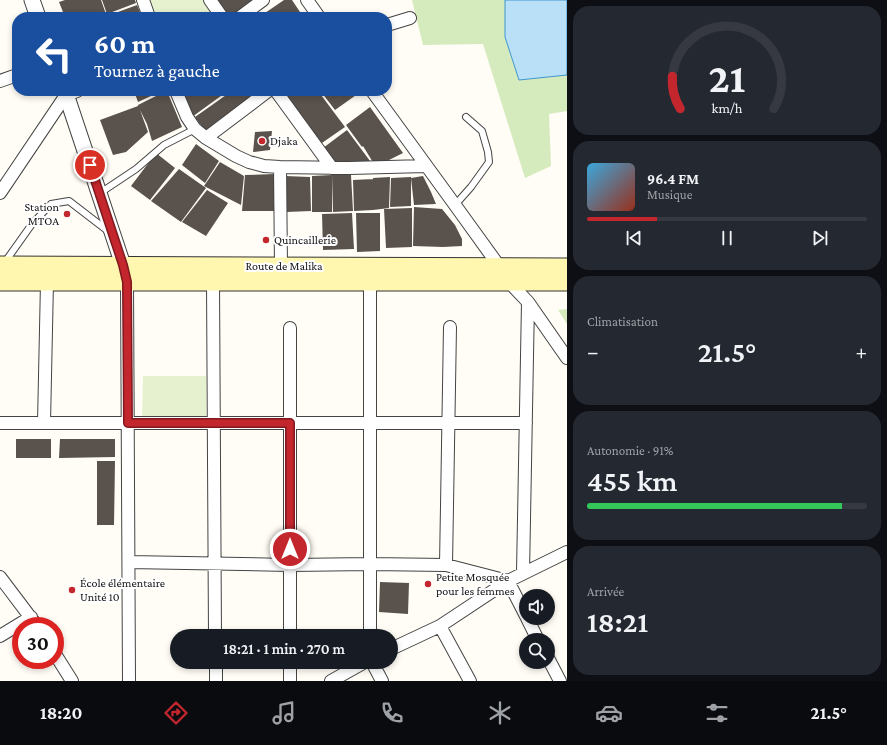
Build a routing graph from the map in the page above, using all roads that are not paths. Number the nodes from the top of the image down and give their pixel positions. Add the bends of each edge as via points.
1 (32, 0) edge
2 (142, 0) edge
3 (210, 0) edge
4 (264, 0) edge
5 (306, 0) edge
6 (36, 12) edge
7 (147, 12) edge
8 (218, 12) edge
9 (247, 12) edge
10 (315, 12) edge
11 (410, 18) dead end
12 (392, 23) edge
13 (12, 77) edge
14 (0, 81) edge
15 (66, 96) edge
16 (70, 96) edge
17 (178, 96) edge
18 (261, 96) edge
19 (280, 96) edge
20 (376, 96) edge
21 (466, 117) dead end
22 (194, 129) junction
23 (206, 138) junction
24 (426, 166) junction
25 (280, 167) junction
26 (332, 168) junction
27 (0, 193) edge
28 (99, 193) junction
29 (455, 205) junction
30 (113, 235) junction
31 (2, 265) edge
32 (123, 265) junction
33 (281, 266) junction
34 (499, 266) junction
35 (567, 266) edge
36 (0, 282) edge
37 (47, 282) junction
38 (127, 282) junction
39 (213, 282) junction
40 (370, 282) junction
41 (508, 282) junction
42 (567, 282) edge
43 (528, 302) junction
44 (450, 327) dead end
45 (290, 328) dead end
46 (567, 358) edge
47 (0, 423) edge
48 (44, 423) junction
49 (128, 423) junction
50 (214, 423) junction
51 (290, 423) junction
52 (370, 423) junction
53 (448, 423) junction
54 (526, 423) junction
55 (567, 552) edge
56 (129, 562) junction
57 (215, 564) junction
58 (370, 564) junction
59 (290, 565) junction
60 (446, 565) junction
61 (523, 573) junction
62 (0, 577) edge
63 (508, 581) junction
64 (519, 603) edge
65 (30, 617) edge
66 (440, 626) junction
67 (215, 629) edge
68 (290, 629) edge
69 (370, 629) edge
70 (12, 631) edge
71 (0, 636) edge
72 (398, 646) edge
73 (64, 668) edge
74 (216, 669) edge
75 (290, 669) edge
76 (352, 669) edge
77 (376, 669) edge
78 (554, 669) edge
79 (72, 681) edge
80 (129, 681) edge
81 (216, 681) edge
82 (290, 681) edge
83 (330, 681) edge
84 (382, 681) edge
85 (470, 681) edge
86 (560, 681) edge

1 - 6 street
2 - 7 street
3 - 8 street
4 - 9 street
5 - 10 street
11 - 12 street
13 - 14 street
15 - 27 street
16 - 28 street
17 - 22 street
18 - 23 street
19 - 26 street
20 - 24 street
21 - 29 lane via 482,131 488,162 471,188
22 - 23 street
22 - 28 lane via 164,145 136,169
23 - 25 street via 249,162
24 - 26 street
24 - 29 street
25 - 26 street
25 - 33 street
28 - 30 street
29 - 34 street
30 - 31 lane via 69,201 51,204 32,224
30 - 32 street
31 - 32 main road, Route de Malika
32 - 33 main road, Route de Malika
32 - 38 street
33 - 34 main road, Route de Malika
34 - 35 main road, Route de Malika
36 - 37 main road, Route de Malika
37 - 38 main road, Route de Malika
37 - 48 street
38 - 39 main road, Route de Malika
38 - 49 street
39 - 40 main road, Route de Malika
39 - 50 street
40 - 41 main road, Route de Malika
40 - 52 street
41 - 42 main road, Route de Malika
41 - 43 street
43 - 46 street
43 - 54 street
44 - 53 street
45 - 51 street
47 - 48 street
48 - 49 street
49 - 50 street
49 - 56 street
50 - 51 street
50 - 57 street
51 - 52 street
51 - 59 street
52 - 53 street
52 - 58 street
53 - 54 street
53 - 60 street
54 - 61 street
55 - 61 street
56 - 57 street
56 - 80 street
57 - 59 street
57 - 67 street
58 - 59 street
58 - 60 street
58 - 69 street
59 - 68 street
60 - 63 street
61 - 63 street
62 - 65 street
63 - 64 street
63 - 66 street
66 - 72 street
66 - 85 street
70 - 71 street
73 - 79 street
74 - 81 street
75 - 82 street
76 - 83 street
77 - 84 street
78 - 86 street

